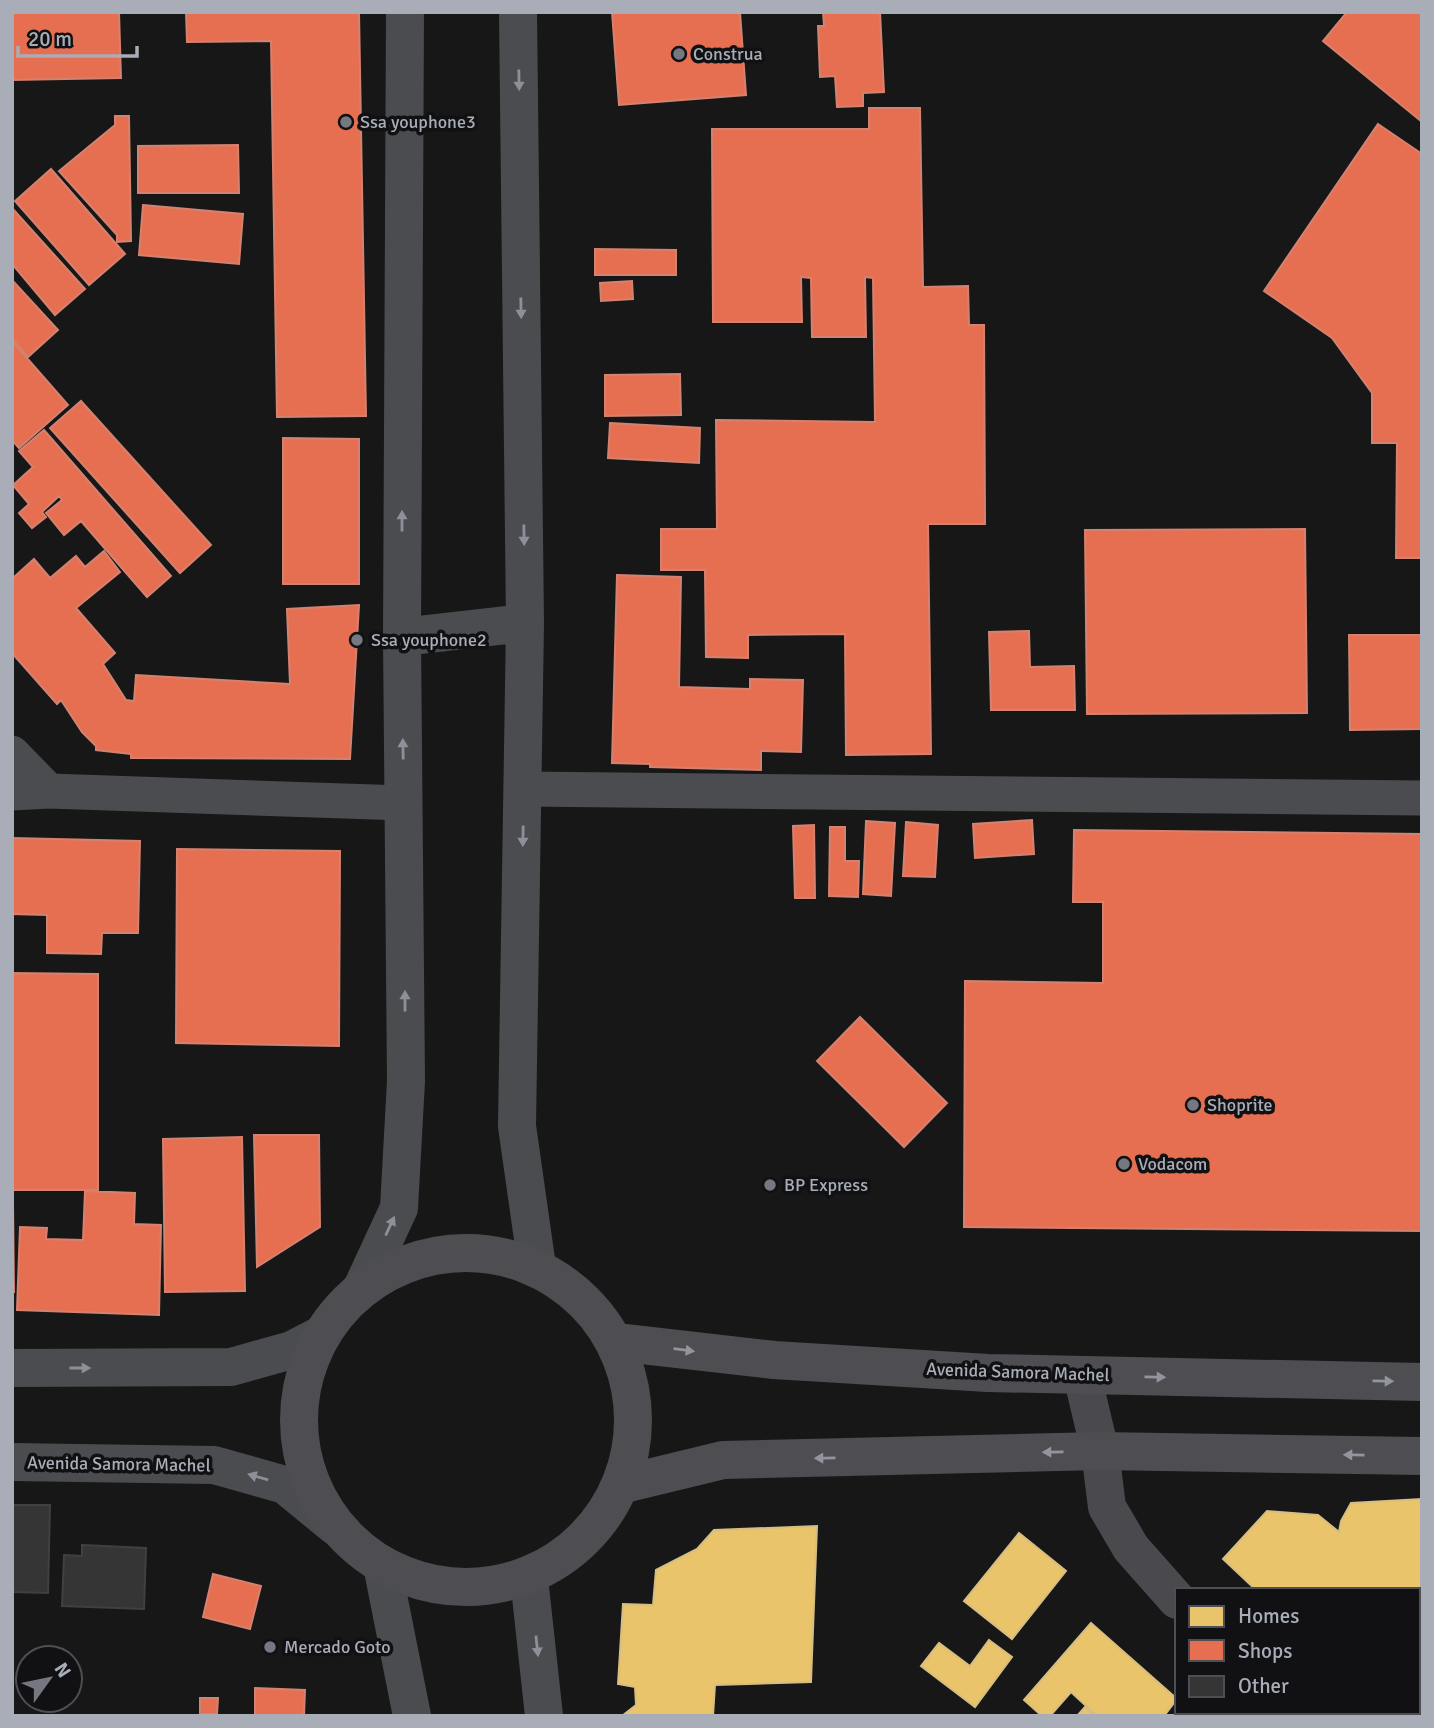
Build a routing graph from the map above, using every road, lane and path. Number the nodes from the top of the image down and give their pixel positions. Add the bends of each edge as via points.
1 (405, 12) edge
2 (518, 12) edge
3 (525, 623) junction
4 (402, 637) junction
5 (12, 753) edge
6 (523, 789) junction
7 (49, 791) junction
8 (12, 793) edge
9 (1422, 798) edge
10 (404, 803) junction
11 (537, 1267) junction
12 (362, 1288) junction
13 (321, 1335) junction
14 (616, 1342) junction
15 (12, 1368) edge
16 (1082, 1375) junction
17 (1422, 1382) edge
18 (1100, 1451) junction
19 (1422, 1457) edge
20 (12, 1462) edge
21 (624, 1484) junction
22 (335, 1526) junction
23 (382, 1566) junction
24 (529, 1578) junction
25 (1175, 1598) edge
26 (412, 1716) edge
27 (544, 1716) edge

4 -> 1 street
2 -> 3 street
3 - 4 street
3 - 6 street
10 -> 4 street
5 - 7 street
6 - 9 street
6 -> 11 street via 517,1126
7 - 8 street
7 - 10 street
12 -> 10 street via 399,1208 406,1082
11 - 12 highway via 507,1256 434,1254 396,1266
11 - 14 highway via 583,1298
12 - 13 highway via 339,1309
15 -> 13 street via 231,1367 292,1350
13 - 22 highway via 305,1374 298,1416 307,1474
14 -> 16 highway, Avenida Samora Machel via 774,1360
14 - 21 highway via 635,1419
16 -> 17 highway, Avenida Samora Machel
16 - 18 main road
19 -> 18 highway
18 -> 21 highway via 723,1460
18 - 25 main road via 1107,1507 1131,1548
22 -> 20 street, Avenida Samora Machel via 285,1485 214,1465
21 - 24 highway via 586,1541
22 - 23 highway
23 - 24 highway via 426,1584 474,1589
23 - 26 street
24 -> 27 street

